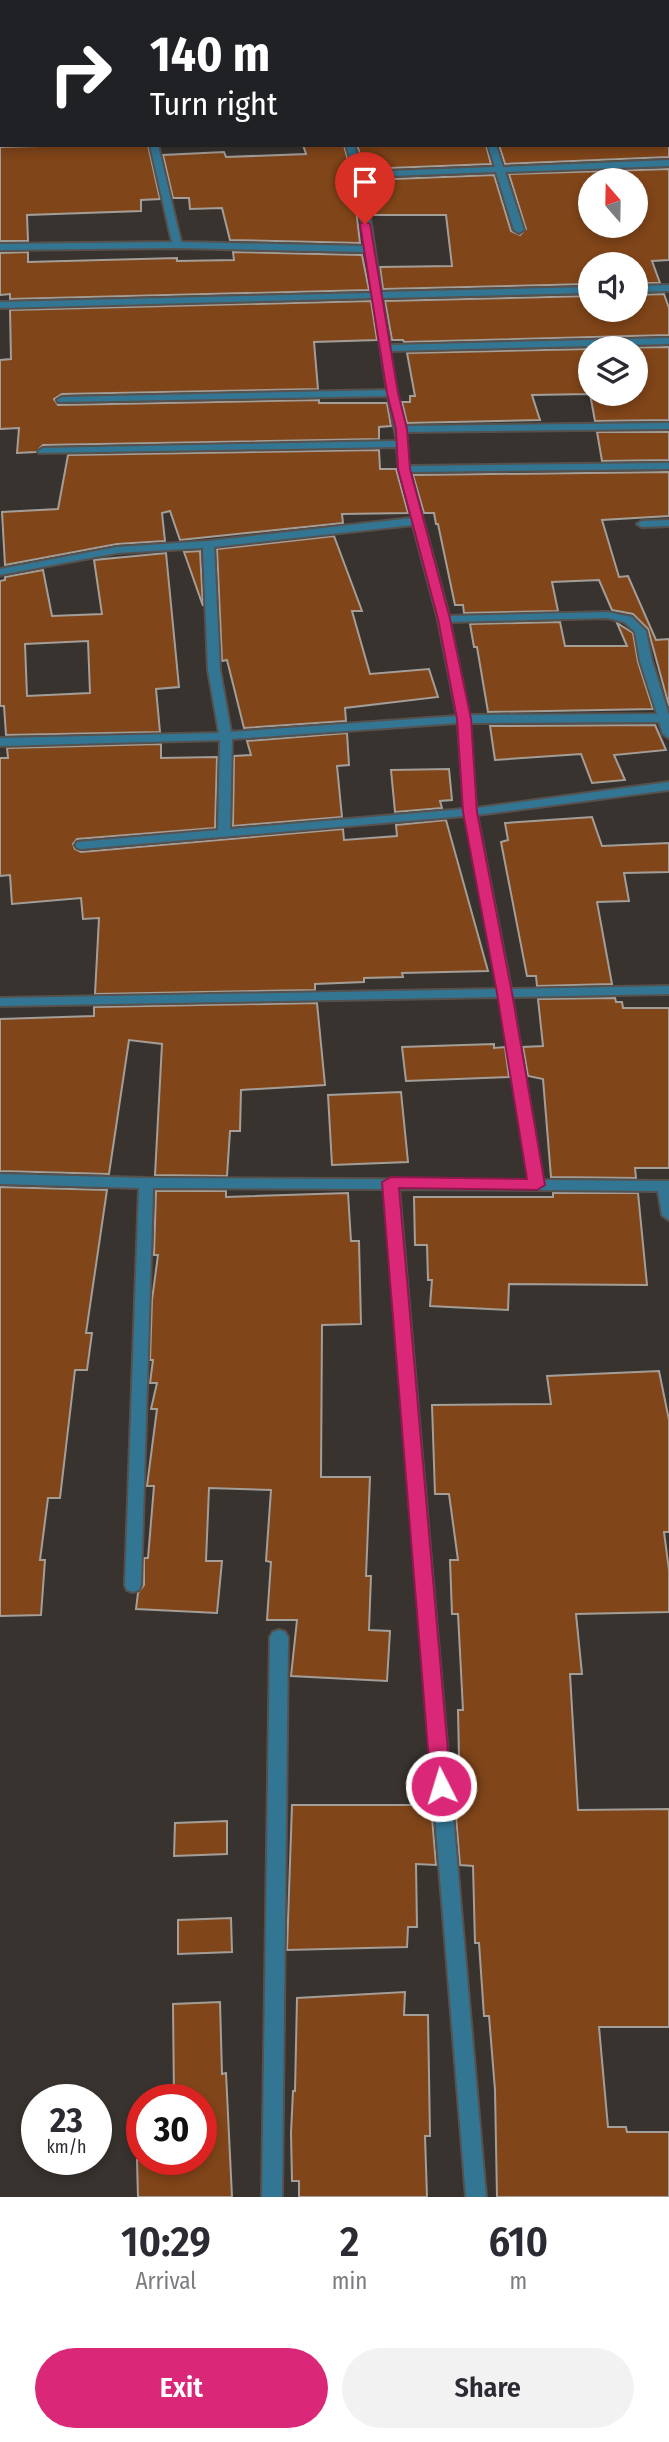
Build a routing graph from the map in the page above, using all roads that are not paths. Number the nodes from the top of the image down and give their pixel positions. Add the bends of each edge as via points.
1 (154, 147) edge
2 (350, 147) edge
3 (493, 147) edge
4 (669, 163) edge
5 (502, 170) junction
6 (359, 175) junction
7 (519, 230) dead end
8 (177, 245) junction
9 (0, 247) edge
10 (368, 249) junction
11 (669, 288) edge
12 (648, 289) edge
13 (578, 290) edge
14 (377, 294) junction
15 (0, 305) edge
16 (669, 341) edge
17 (385, 348) junction
18 (392, 393) junction
19 (62, 400) dead end
20 (669, 426) edge
21 (401, 429) junction
22 (401, 444) junction
23 (43, 450) dead end
24 (669, 466) edge
25 (404, 469) junction
26 (417, 521) junction
27 (669, 523) edge
28 (642, 524) dead end
29 (208, 544) junction
30 (0, 572) edge
31 (444, 619) junction
32 (664, 718) junction
33 (464, 719) junction
34 (669, 734) edge
35 (226, 736) junction
36 (0, 742) edge
37 (669, 786) edge
38 (470, 812) junction
39 (224, 833) junction
40 (82, 845) dead end
41 (669, 990) edge
42 (505, 993) junction
43 (0, 1002) edge
44 (0, 1179) edge
45 (391, 1182) junction
46 (146, 1183) junction
47 (537, 1185) junction
48 (667, 1186) edge
49 (669, 1215) edge
50 (134, 1585) dead end
51 (279, 1637) dead end
52 (272, 2197) edge
53 (476, 2197) edge

1 - 8 street
2 - 6 street
3 - 5 street
4 - 5 street
5 - 6 street
5 - 7 street
6 - 10 street
8 - 9 street
8 - 10 street
10 - 14 street
11 - 12 street
13 - 14 street
14 - 15 street
14 - 17 street
16 - 17 street
17 - 18 street
18 - 19 street
18 - 21 street
20 - 21 street
21 - 22 street
22 - 23 street
22 - 25 street
24 - 25 street
25 - 26 street
26 - 29 street
26 - 31 street
27 - 28 street
29 - 30 street via 117,550
29 - 35 street via 214,670
31 - 32 street via 607,615 628,619 640,631
31 - 33 street
32 - 33 street
32 - 34 street
33 - 35 street
33 - 38 street
35 - 36 street
35 - 39 street
37 - 38 street
38 - 39 street
38 - 42 street
39 - 40 street
41 - 42 street
42 - 43 street
42 - 47 street
44 - 46 street
45 - 46 street
45 - 47 street
45 - 53 street
46 - 50 street
47 - 48 street
48 - 49 street
51 - 52 street

